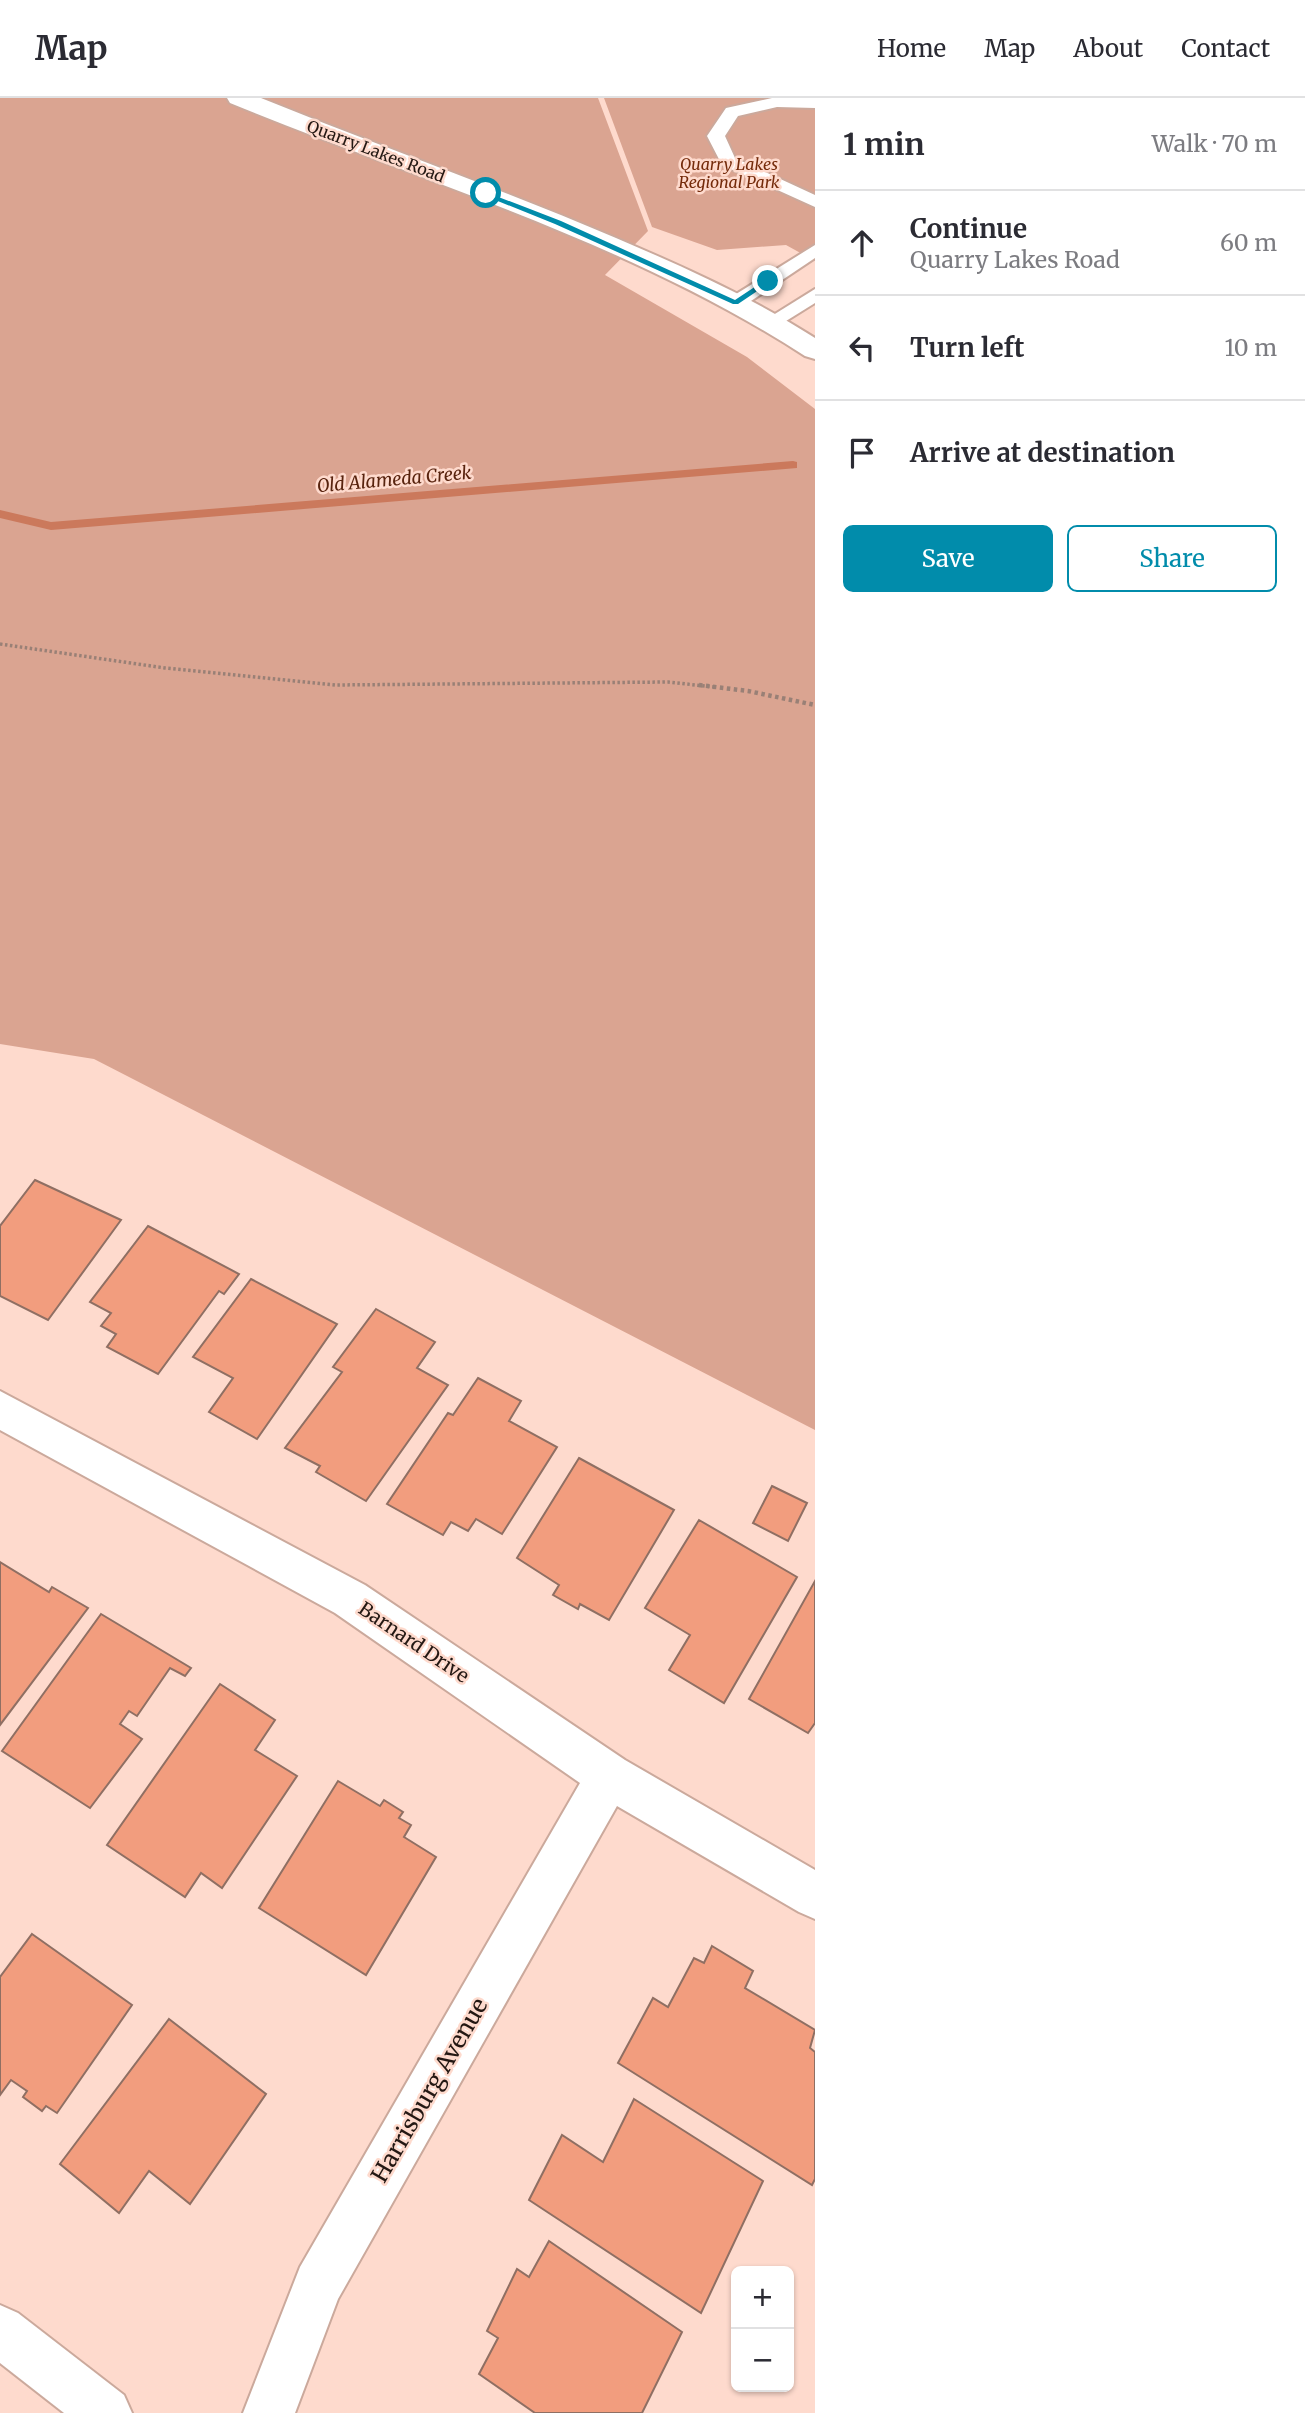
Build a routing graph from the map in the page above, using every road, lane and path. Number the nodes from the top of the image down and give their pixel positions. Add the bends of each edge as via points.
1 (239, 98) edge
2 (815, 103) edge
3 (815, 202) edge
4 (815, 250) edge
5 (815, 295) edge
6 (736, 303) junction
7 (771, 322) junction
8 (815, 350) edge
9 (0, 644) edge
10 (815, 705) edge
11 (0, 1409) edge
12 (609, 1776) junction
13 (815, 1896) edge
14 (0, 2331) edge
15 (106, 2413) edge
16 (269, 2413) edge

1 - 6 street, Quarry Lakes Road via 558,222
2 - 3 lane via 777,102 732,112 716,136 728,161
4 - 6 lane
5 - 7 lane
6 - 7 street, Quarry Lakes Road
7 - 8 street, Quarry Lakes Road
9 - 10 path via 166,668 336,685 668,682
11 - 12 street, Barnard Drive via 350,1599
12 - 13 street, Barnard Drive
12 - 16 street, Harrisburg Avenue via 318,2285
14 - 15 street

